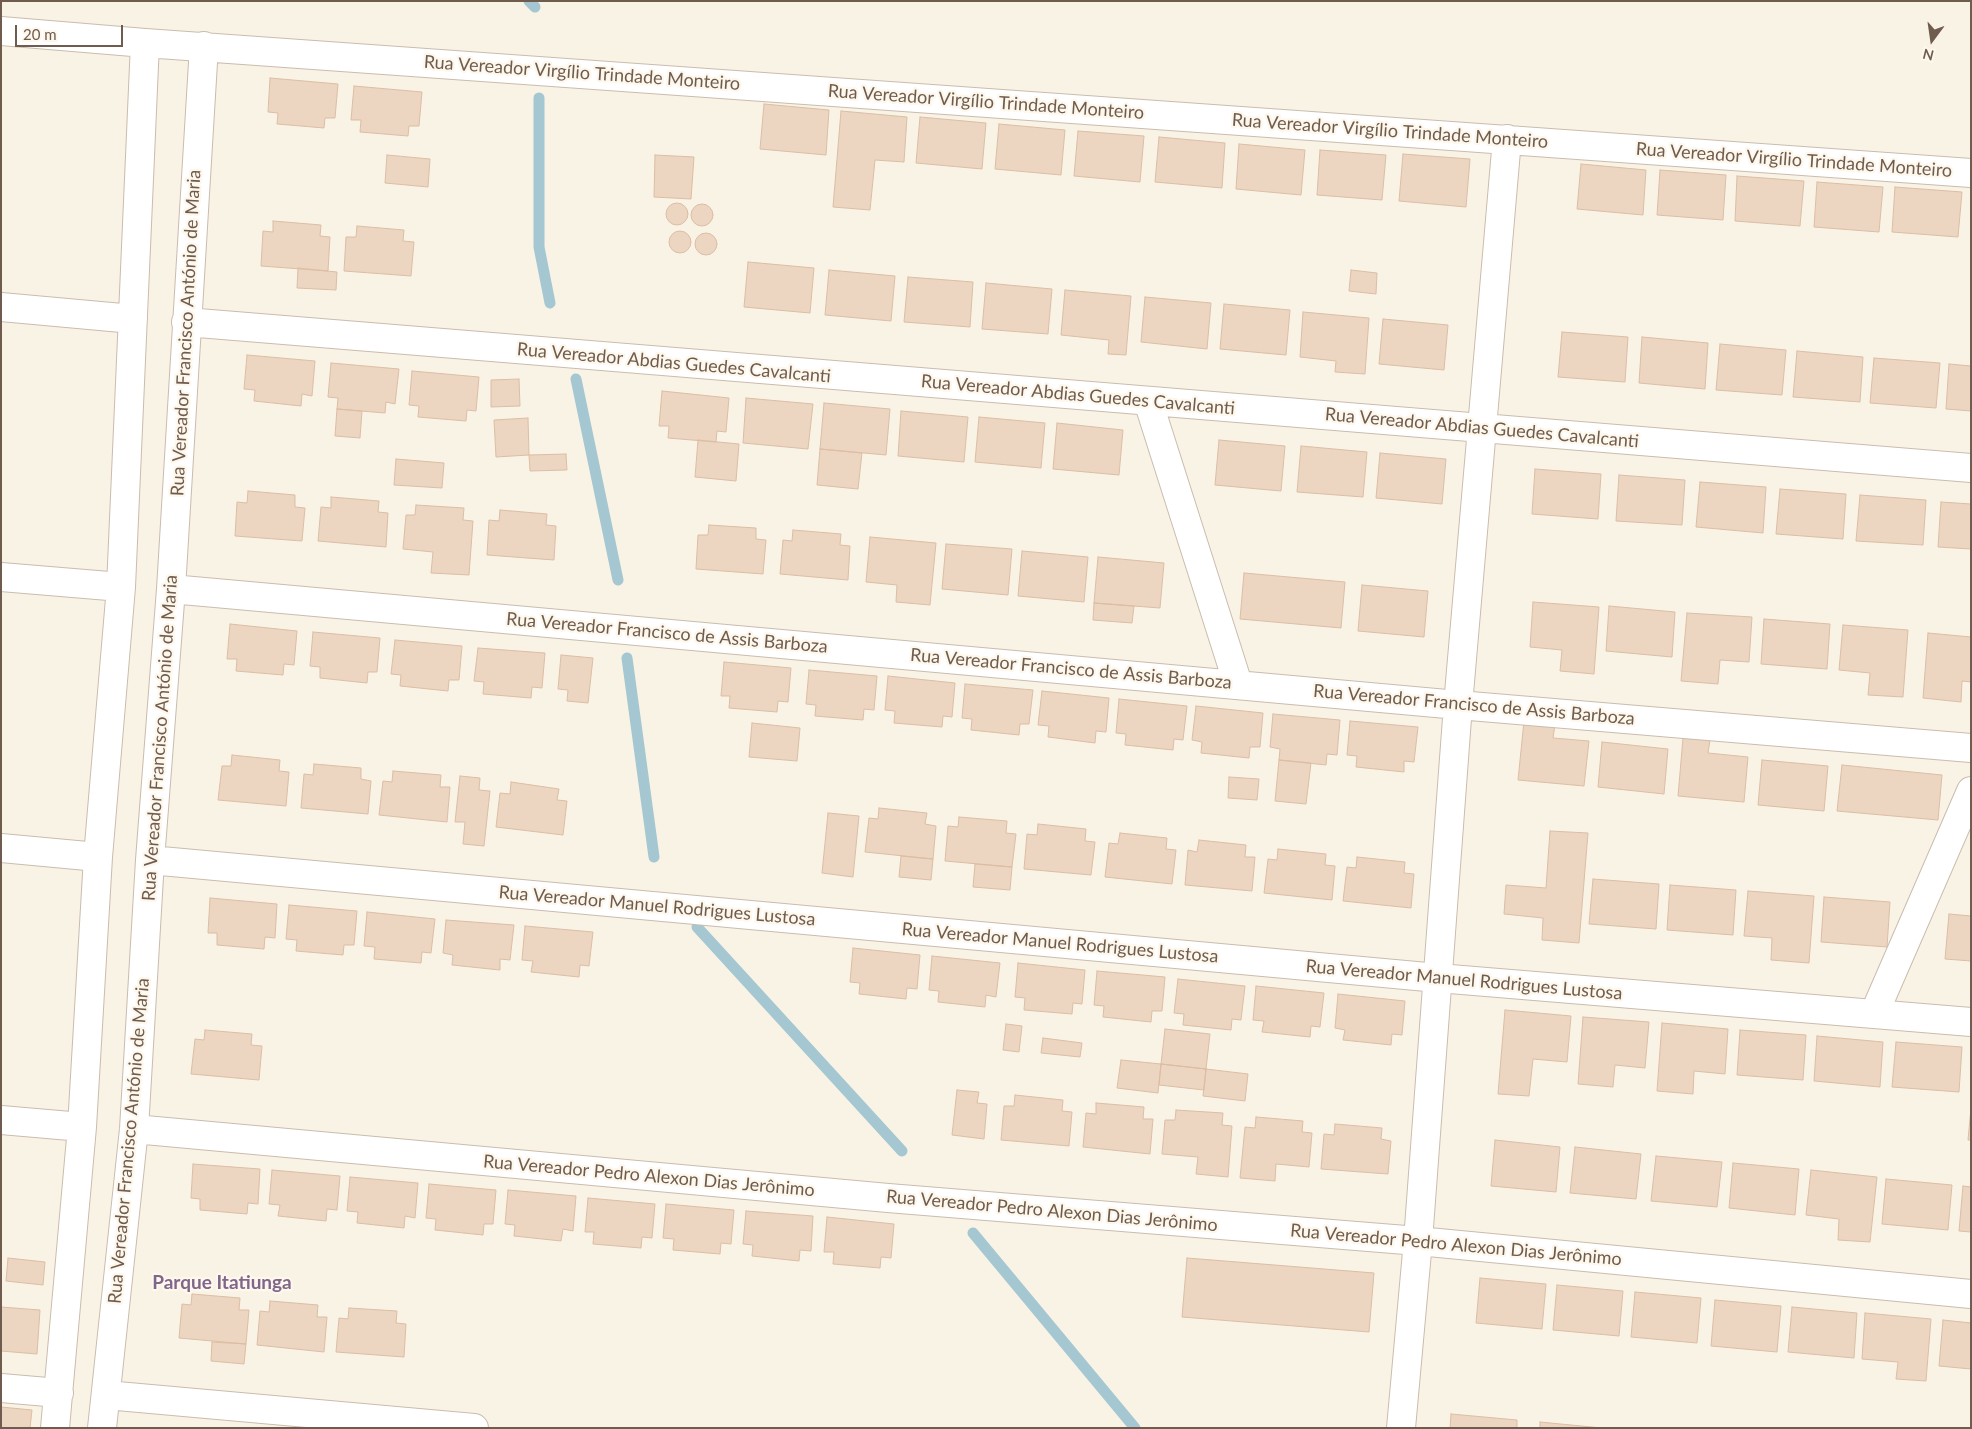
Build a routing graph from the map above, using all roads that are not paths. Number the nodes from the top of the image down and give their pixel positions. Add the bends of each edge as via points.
1 (1, 31) edge
2 (145, 43) junction
3 (204, 46) junction
4 (1507, 139) junction
5 (1971, 173) edge
6 (1, 307) edge
7 (133, 319) junction
8 (186, 322) junction
9 (1148, 401) junction
10 (1483, 427) junction
11 (1971, 468) edge
12 (1, 577) edge
13 (121, 587) junction
14 (170, 589) junction
15 (1238, 684) junction
16 (1458, 705) junction
17 (1971, 748) edge
18 (1971, 791) edge
19 (1, 848) edge
20 (98, 857) junction
21 (150, 860) junction
22 (1438, 978) junction
23 (1874, 1014) junction
24 (1971, 1022) edge
25 (1, 1120) edge
26 (82, 1127) junction
27 (134, 1129) junction
28 (1418, 1241) junction
29 (1971, 1294) edge
30 (1, 1388) edge
31 (58, 1393) junction
32 (106, 1395) junction
33 (54, 1428) edge
34 (102, 1428) edge
35 (474, 1428) edge
36 (1402, 1428) edge

1 - 2 street, Rua Vereador Virgílio Trindade Monteiro
2 - 3 street, Rua Vereador Virgílio Trindade Monteiro
2 - 7 street
3 - 4 street, Rua Vereador Virgílio Trindade Monteiro
3 - 8 street, Rua Vereador Francisco António de Maria
4 - 5 street, Rua Vereador Virgílio Trindade Monteiro
4 - 10 street
6 - 7 street
7 - 13 street
8 - 9 street, Rua Vereador Abdias Guedes Cavalcanti
8 - 14 street, Rua Vereador Francisco António de Maria
9 - 10 street, Rua Vereador Abdias Guedes Cavalcanti
9 - 15 street
10 - 11 street, Rua Vereador Abdias Guedes Cavalcanti
10 - 16 street
12 - 13 street
13 - 20 street
14 - 15 street, Rua Vereador Francisco de Assis Barboza
14 - 21 street, Rua Vereador Francisco António de Maria
15 - 16 street, Rua Vereador Francisco de Assis Barboza
16 - 17 street, Rua Vereador Francisco de Assis Barboza
16 - 22 street
18 - 23 street
19 - 20 street
20 - 26 street
21 - 22 street, Rua Vereador Manuel Rodrigues Lustosa
21 - 27 street, Rua Vereador Francisco António de Maria
22 - 23 street, Rua Vereador Manuel Rodrigues Lustosa
22 - 28 street
23 - 24 street, Rua Vereador Manuel Rodrigues Lustosa
25 - 26 street
26 - 31 street
27 - 28 street, Rua Vereador Pedro Alexon Dias Jerônimo
27 - 32 street, Rua Vereador Francisco António de Maria
28 - 29 street, Rua Vereador Pedro Alexon Dias Jerônimo
28 - 36 street
30 - 31 street
31 - 33 street
32 - 34 street, Rua Vereador Francisco António de Maria
32 - 35 street

